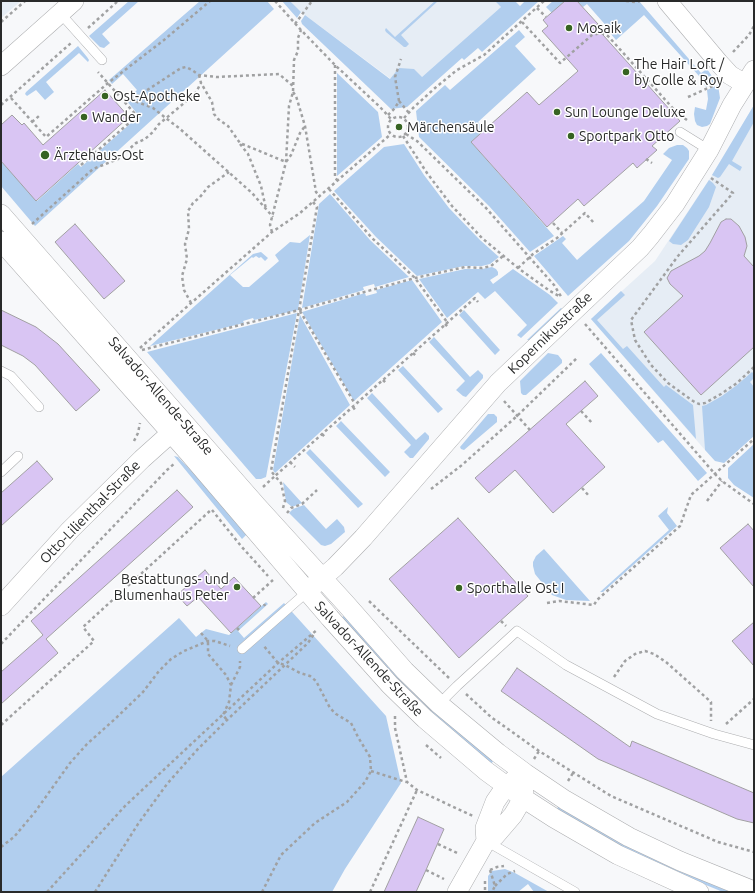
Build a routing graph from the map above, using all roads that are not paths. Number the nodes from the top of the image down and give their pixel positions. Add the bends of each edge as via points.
1 (74, 1) edge
2 (669, 2) edge
3 (60, 14) junction
4 (102, 60) dead end
5 (1, 66) edge
6 (750, 77) edge
7 (680, 132) dead end
8 (709, 150) junction
9 (1, 214) edge
10 (1, 241) edge
11 (1, 371) edge
12 (39, 407) dead end
13 (178, 427) junction
14 (18, 456) dead end
15 (1, 472) edge
16 (323, 578) junction
17 (307, 592) junction
18 (1, 606) edge
19 (242, 649) road end
20 (440, 704) junction
21 (754, 745) edge
22 (525, 773) junction
23 (506, 786) junction
24 (523, 798) junction
25 (486, 840) junction
26 (448, 886) edge
27 (754, 890) edge
28 (575, 892) edge
29 (699, 892) edge

1 - 3 street
2 - 6 street via 730,75
3 - 4 lane
3 - 5 street
6 - 8 street, Kopernikusstraße
7 - 8 lane
8 - 16 street, Kopernikusstraße via 675,204 640,248 556,335 498,383 363,538
9 - 13 street, Salvador-Allende-Straße
10 - 13 street, Salvador-Allende-Straße
11 - 12 lane via 11,376
13 - 16 street, Salvador-Allende-Straße via 257,506
13 - 17 street, Salvador-Allende-Straße
13 - 18 street, Otto-Lilienthal-Straße via 70,530
14 - 15 lane
16 - 17 street, Salvador-Allende-Straße
16 - 20 street, Salvador-Allende-Straße via 405,671
17 - 19 lane
17 - 23 street, Salvador-Allende-Straße via 395,690 425,719
20 - 21 lane via 517,631 566,665 657,714 712,734
20 - 22 street, Salvador-Allende-Straße
22 - 23 street
22 - 24 street
22 - 27 street, Salvador-Allende-Straße via 565,800 629,837
23 - 24 street, Salvador-Allende-Straße
23 - 25 street via 485,828
24 - 25 street via 513,815 495,836
24 - 29 street, Salvador-Allende-Straße via 618,855
25 - 26 street
25 - 28 lane

